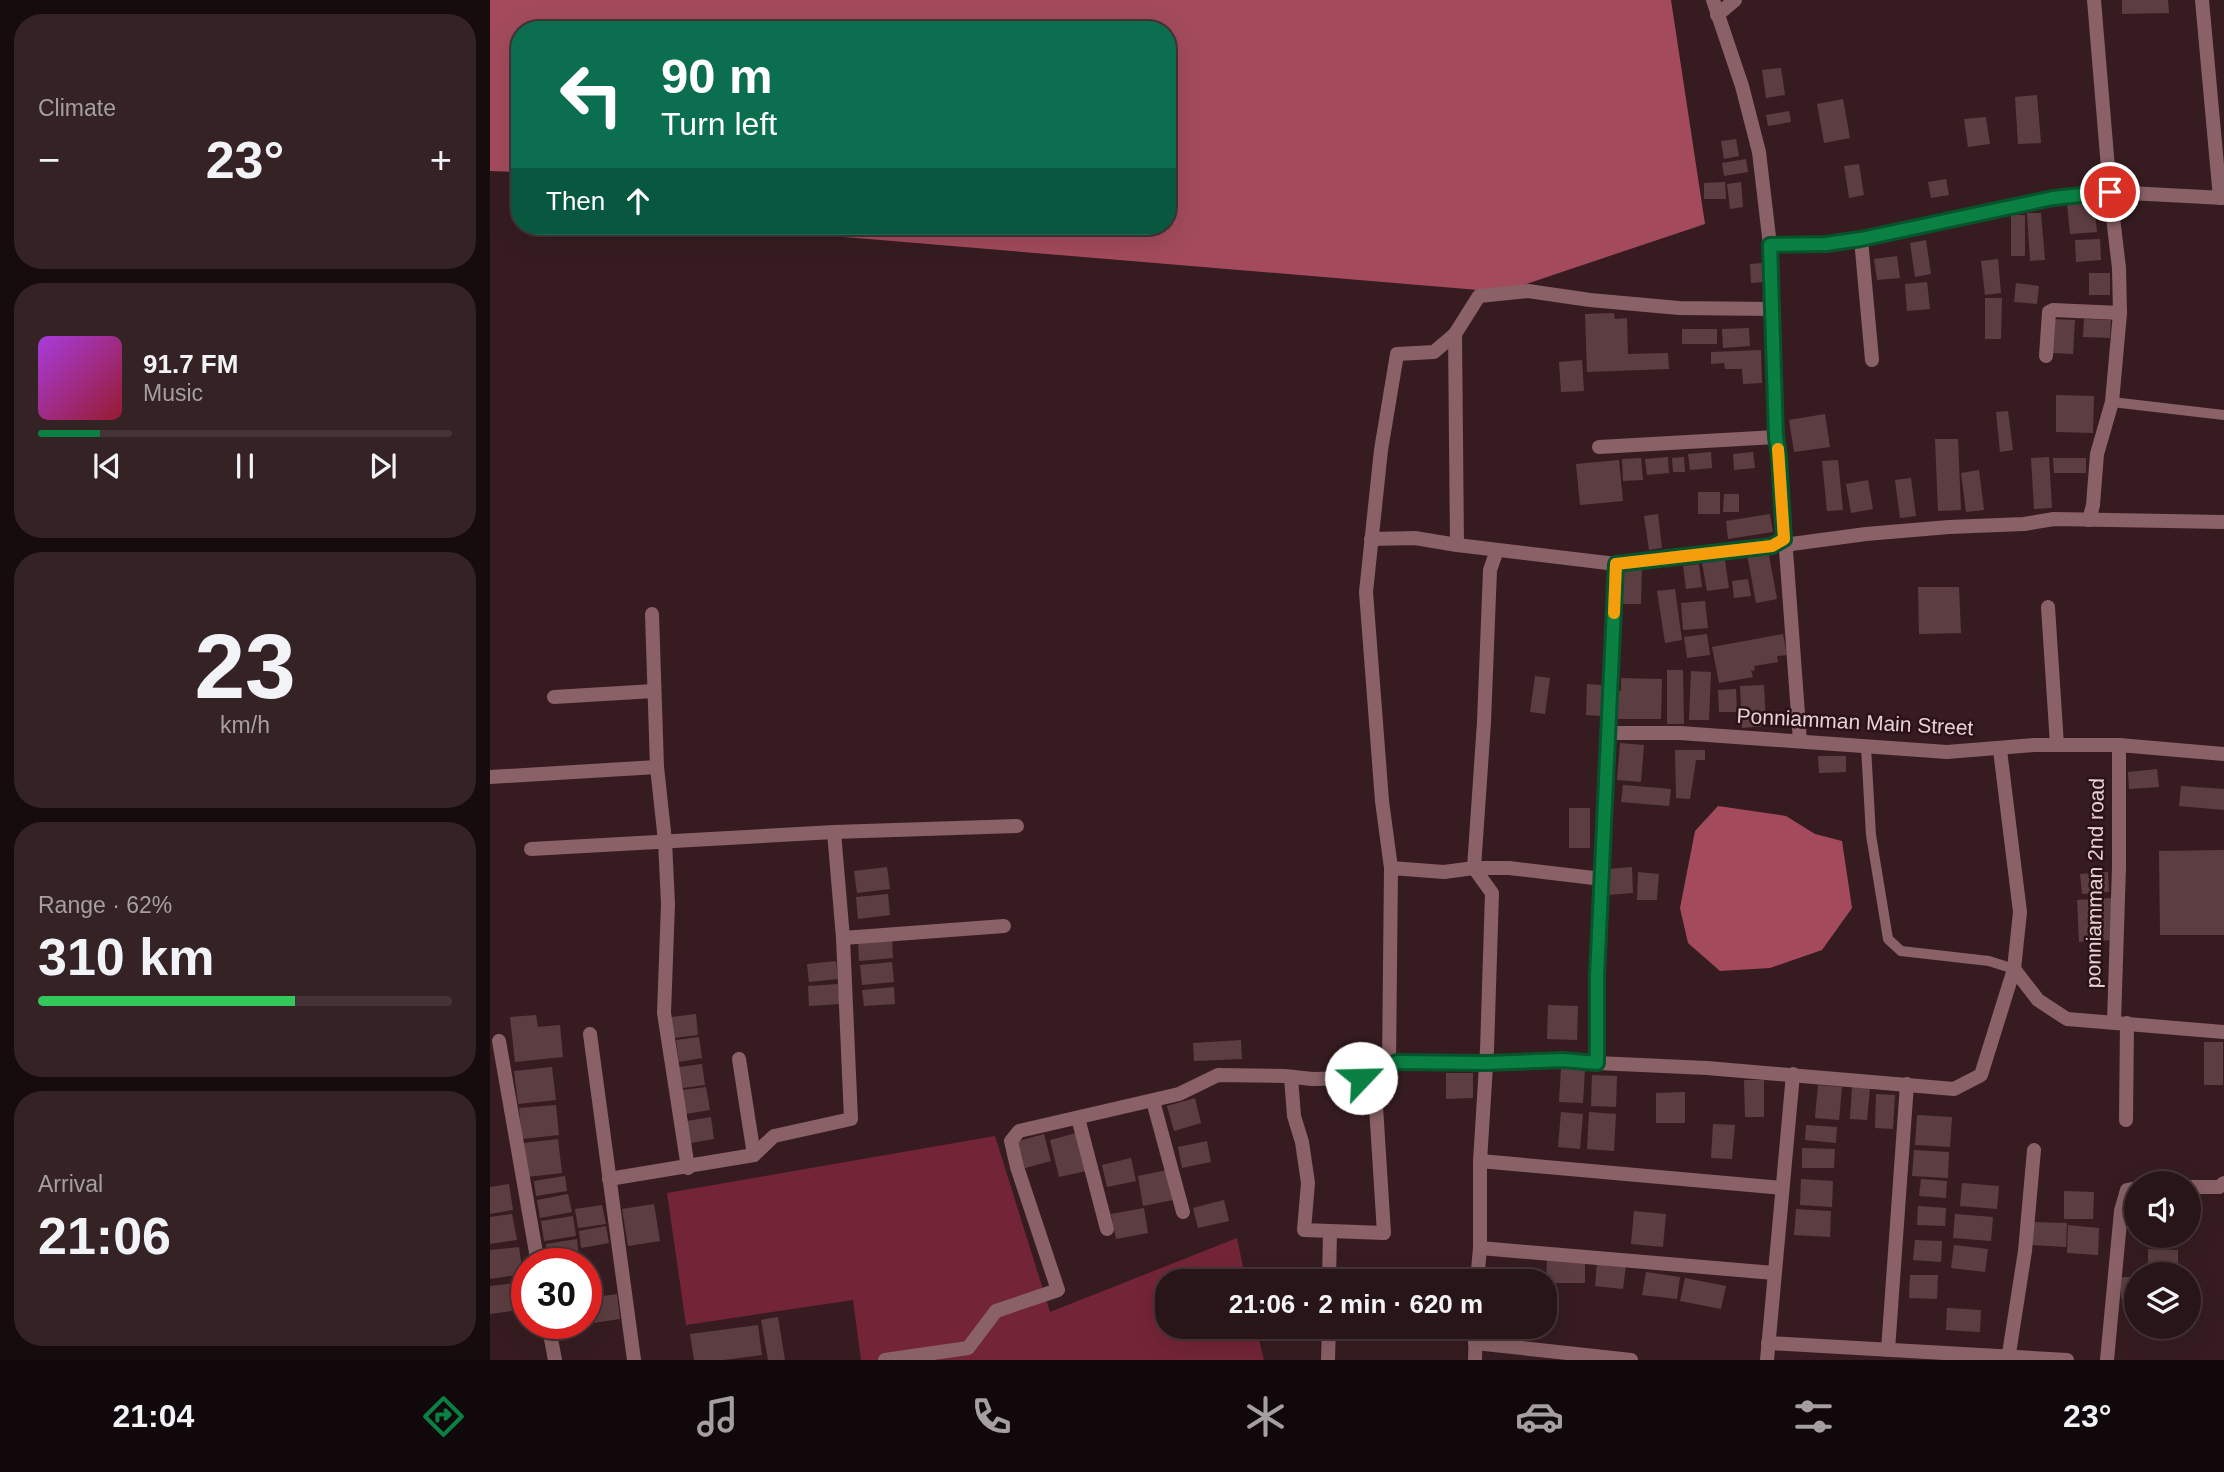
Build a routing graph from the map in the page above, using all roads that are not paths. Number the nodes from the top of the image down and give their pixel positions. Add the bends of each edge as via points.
1 (1713, 0) edge
2 (1735, 0) edge
3 (2094, 0) edge
4 (2202, 0) edge
5 (1717, 15) junction
6 (2110, 192) junction
7 (2222, 198) edge
8 (1861, 239) junction
9 (1770, 245) junction
10 (1772, 309) junction
11 (2120, 313) junction
12 (1455, 334) junction
13 (2046, 356) dead end
14 (1872, 360) dead end
15 (2112, 402) junction
16 (2224, 415) edge
17 (1776, 437) junction
18 (1599, 447) dead end
19 (2089, 520) junction
20 (2224, 522) edge
21 (1370, 539) junction
22 (1784, 542) junction
23 (1457, 545) junction
24 (1497, 550) junction
25 (1616, 564) junction
26 (2048, 607) dead end
27 (652, 614) dead end
28 (654, 691) junction
29 (554, 697) dead end
30 (1609, 733) junction
31 (1800, 741) junction
32 (2057, 745) junction
33 (2119, 745) junction
34 (1866, 747) junction
35 (2000, 750) junction
36 (2224, 754) edge
37 (657, 767) junction
38 (490, 776) edge
39 (1017, 825) dead end
40 (834, 832) junction
41 (664, 841) junction
42 (531, 849) dead end
43 (1391, 868) junction
44 (1474, 868) junction
45 (1602, 879) junction
46 (1004, 926) dead end
47 (843, 938) junction
48 (2014, 969) junction
49 (2120, 1023) junction
50 (2224, 1032) edge
51 (590, 1034) dead end
52 (499, 1041) dead end
53 (738, 1059) dead end
54 (1487, 1063) junction
55 (1597, 1063) junction
56 (1389, 1065) junction
57 (1793, 1074) junction
58 (1374, 1075) junction
59 (1291, 1077) junction
60 (1908, 1084) junction
61 (1153, 1101) junction
62 (1078, 1118) junction
63 (2126, 1120) dead end
64 (2034, 1150) dead end
65 (754, 1155) junction
66 (1480, 1161) junction
67 (688, 1168) junction
68 (609, 1179) junction
69 (2224, 1183) edge
70 (2201, 1187) edge
71 (1782, 1188) junction
72 (2124, 1205) edge
73 (1183, 1212) dead end
74 (1107, 1229) dead end
75 (1330, 1231) junction
76 (535, 1248) edge
77 (1480, 1248) junction
78 (1329, 1269) edge
79 (1478, 1269) edge
80 (1774, 1273) junction
81 (551, 1339) edge
82 (1329, 1339) edge
83 (1475, 1339) edge
84 (1475, 1343) junction
85 (1768, 1343) junction
86 (1888, 1350) junction
87 (2008, 1358) edge
88 (555, 1360) edge
89 (634, 1360) edge
90 (885, 1360) edge
91 (1328, 1360) edge
92 (1475, 1360) edge
93 (1631, 1360) edge
94 (1766, 1360) edge
95 (2067, 1360) edge
96 (2107, 1360) edge

1 - 5 street
2 - 5 street
3 - 6 street
4 - 7 street
5 - 9 street via 1759,152
6 - 7 street
6 - 8 street via 2053,198
6 - 11 street
8 - 9 street
8 - 14 street
9 - 10 street
10 - 12 street via 1679,308 1528,291 1479,296
10 - 17 street
11 - 13 street via 2049,312
11 - 15 street
12 - 21 street via 1434,352 1397,354
12 - 23 street
15 - 16 lane
15 - 19 street via 2097,454
17 - 18 street
17 - 22 street
19 - 20 street
19 - 22 street via 2054,519
21 - 23 street via 1415,538
21 - 43 street via 1366,592
22 - 25 street
22 - 31 street
23 - 24 street
24 - 25 street
24 - 44 street via 1490,570
25 - 30 street
26 - 32 street
27 - 28 street
28 - 29 street
28 - 37 street
30 - 31 street, Ponniamman Main Street
30 - 45 street
31 - 34 street, Ponniamman Main Street
32 - 33 street, Ponniamman Main Street
32 - 35 street, Ponniamman Main Street
33 - 36 street, Ponniamman Main Street
33 - 49 street, ponniamman 2nd road
34 - 35 street, Ponniamman Main Street
34 - 48 lane via 1871,835 1888,939 1901,951 1989,961
35 - 48 street via 2020,912
37 - 38 street
37 - 41 street
39 - 40 street
40 - 41 street
40 - 47 street
41 - 42 street
41 - 67 street via 668,904 664,1013
43 - 44 street via 1444,872
43 - 56 street
44 - 45 street
44 - 54 street via 1492,893
45 - 55 street
46 - 47 street
47 - 65 street via 851,1119 774,1136
48 - 49 street via 2038,1000 2067,1020
48 - 60 street via 1982,1075 1954,1089
49 - 50 street
49 - 63 street, ponniamman 2nd road
51 - 68 street
52 - 76 street
53 - 65 street
54 - 55 street
54 - 56 street
54 - 66 street
55 - 57 street
56 - 58 street
57 - 60 street
57 - 71 street
58 - 59 street
58 - 75 street via 1384,1233
59 - 61 street via 1219,1075
59 - 75 street via 1308,1183 1304,1230
60 - 86 street
61 - 62 street
61 - 73 street
62 - 74 street
62 - 90 street via 1019,1131 1011,1141 1058,1290 996,1311 968,1348
64 - 87 street via 2025,1251
65 - 67 street
66 - 71 street
66 - 77 street
67 - 68 street
68 - 89 street
69 - 70 street
71 - 80 street
72 - 96 street
75 - 78 street
77 - 79 street
77 - 80 street
80 - 85 street
81 - 88 street
82 - 91 street
83 - 84 street
84 - 92 street
84 - 93 street
85 - 86 street
85 - 94 street
86 - 87 street
87 - 95 street

